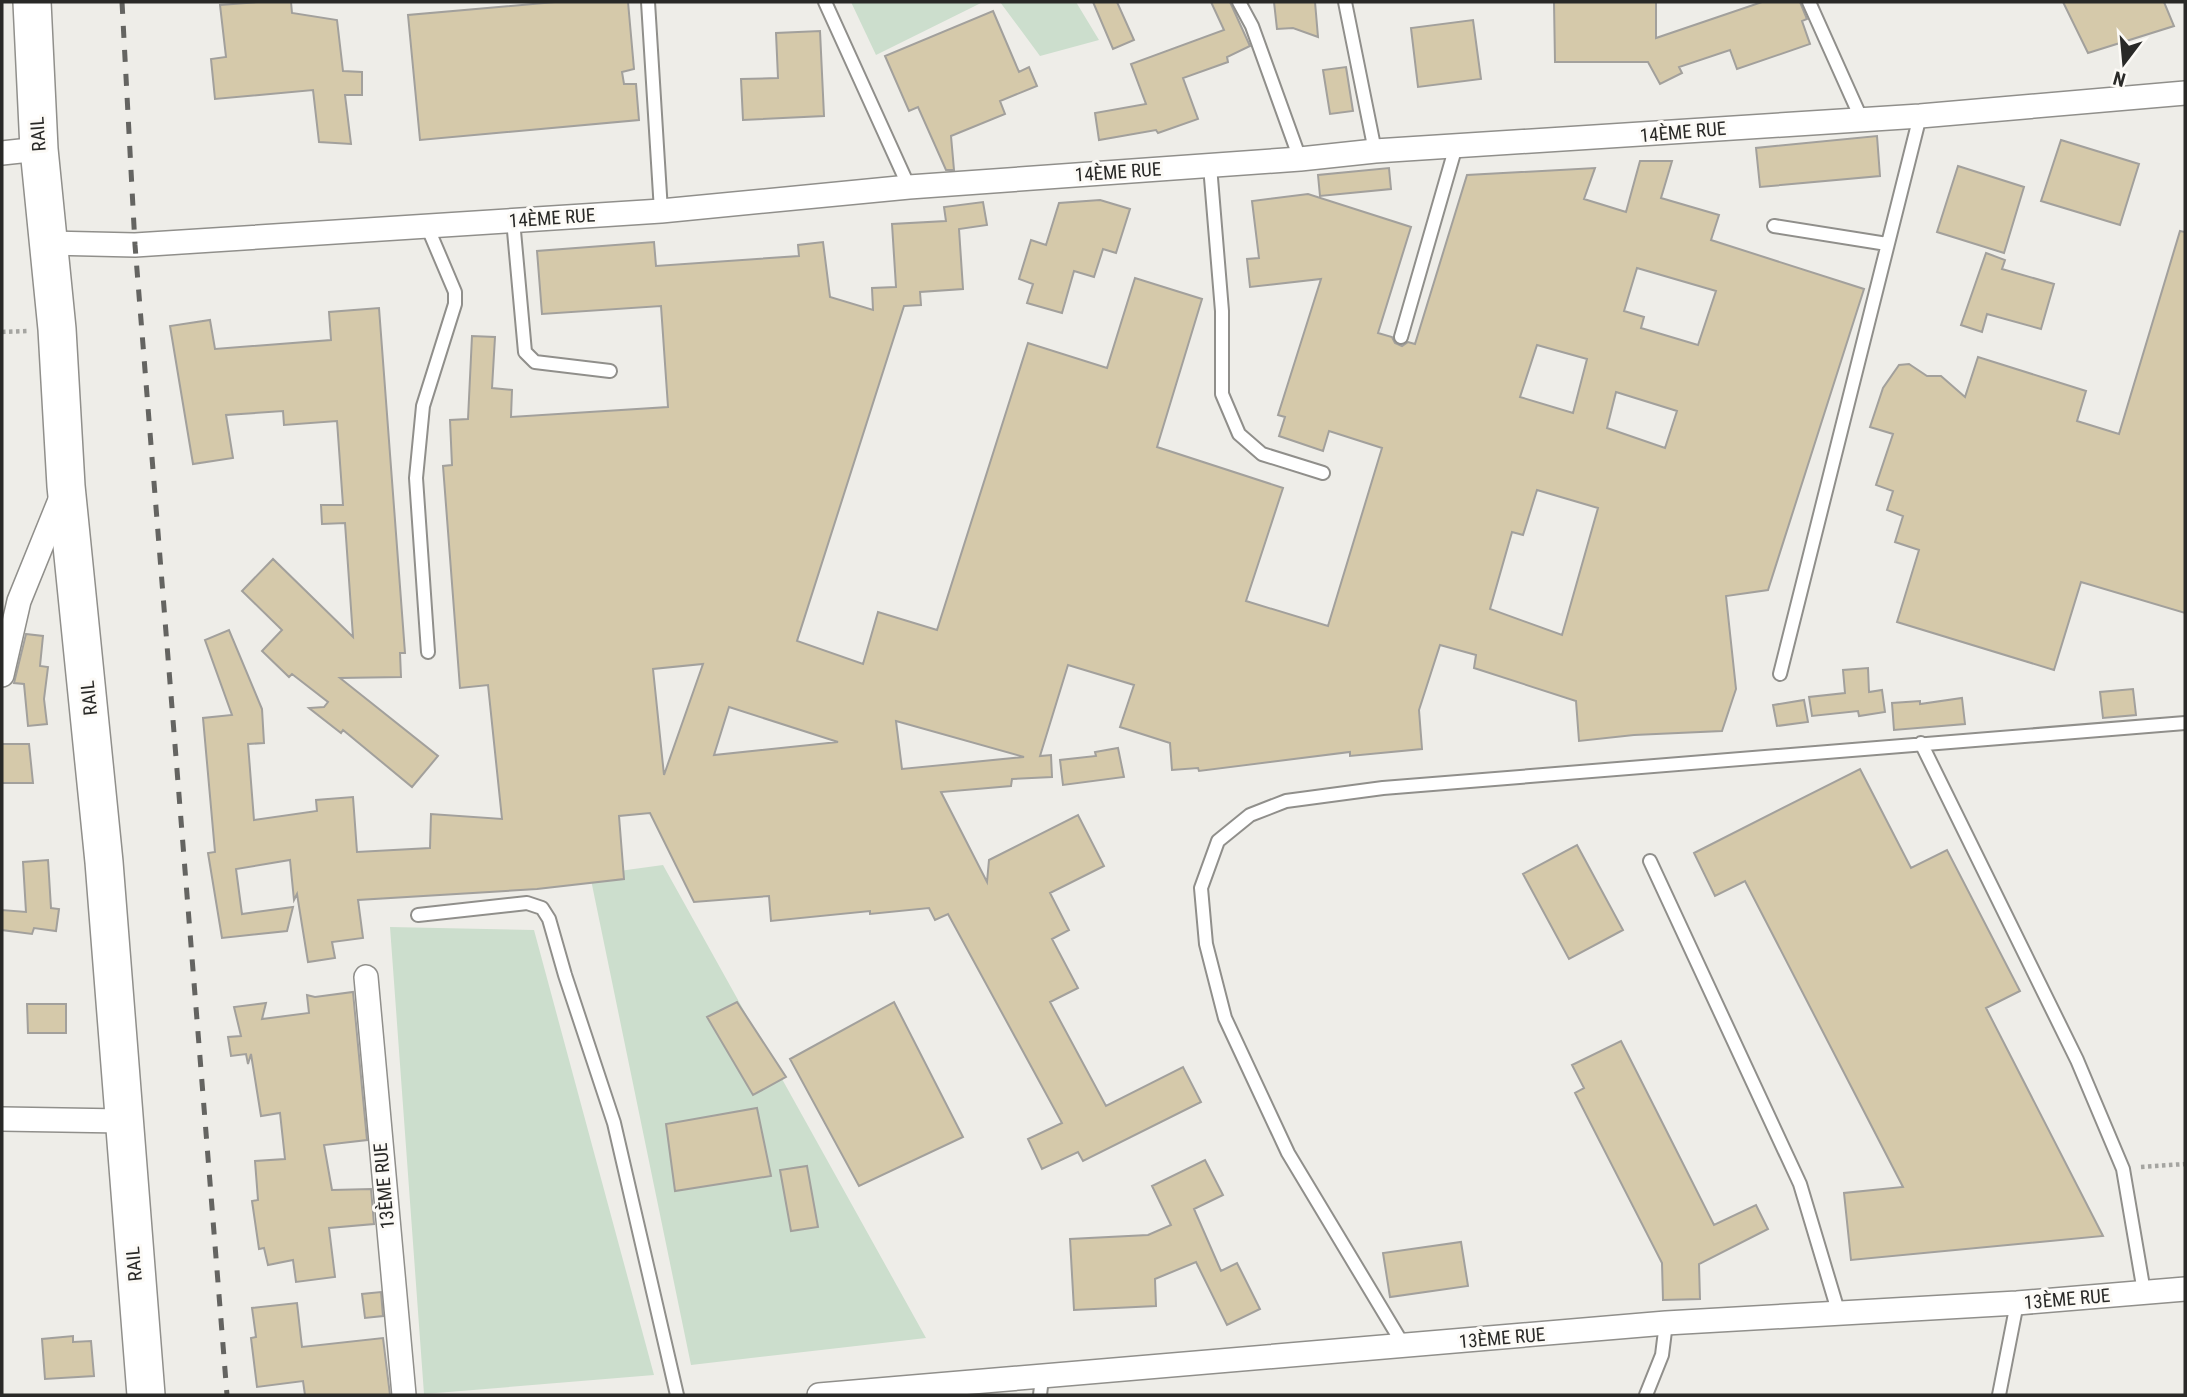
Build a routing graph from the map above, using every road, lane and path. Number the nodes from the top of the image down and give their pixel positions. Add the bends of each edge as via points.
1 (32, 2) edge
2 (648, 2) edge
3 (825, 2) edge
4 (1239, 2) edge
5 (1345, 2) edge
6 (1809, 2) edge
7 (2185, 93) edge
8 (1920, 116) junction
9 (1861, 118) junction
10 (1455, 146) junction
11 (38, 149) junction
12 (1375, 151) junction
13 (2, 153) edge
14 (1300, 159) junction
15 (1210, 166) junction
16 (909, 187) junction
17 (661, 211) junction
18 (513, 220) junction
19 (427, 226) junction
20 (1774, 226) dead end
21 (50, 243) junction
22 (1888, 244) junction
23 (1401, 337) dead end
24 (610, 371) dead end
25 (1323, 473) dead end
26 (66, 486) junction
27 (428, 652) dead end
28 (1780, 674) dead end
29 (2, 675) edge
30 (2185, 723) edge
31 (1921, 743) junction
32 (1650, 862) dead end
33 (418, 915) dead end
34 (366, 977) dead end
35 (2, 1119) edge
36 (122, 1121) junction
37 (2185, 1164) edge
38 (2123, 1169) junction
39 (2185, 1289) edge
40 (2144, 1292) junction
41 (2017, 1303) junction
42 (1839, 1314) junction
43 (1666, 1323) junction
44 (1404, 1347) junction
45 (1041, 1387) edge
46 (146, 1395) edge
47 (404, 1395) edge
48 (677, 1395) edge
49 (819, 1395) edge
50 (1646, 1395) edge
51 (1999, 1395) edge

1 - 11 main road, RAIL
2 - 17 lane
3 - 16 lane
4 - 14 lane
5 - 12 lane
6 - 9 lane
7 - 8 street, 14ÈME RUE
8 - 9 street, 14ÈME RUE
8 - 22 lane
9 - 10 street, 14ÈME RUE
10 - 12 street, 14ÈME RUE
10 - 23 lane
11 - 13 street
11 - 21 main road, RAIL
12 - 14 street, 14ÈME RUE
14 - 15 street, 14ÈME RUE
15 - 16 street, 14ÈME RUE
15 - 25 lane via 1222,311 1222,394 1239,434 1262,454
16 - 17 street, 14ÈME RUE
17 - 18 street, 14ÈME RUE
18 - 19 street, 14ÈME RUE
18 - 24 lane via 525,352 535,362
19 - 21 street, 14ÈME RUE via 135,245
19 - 27 lane via 455,292 423,406 416,478
20 - 22 lane
21 - 26 main road, RAIL
22 - 28 lane
26 - 29 street via 19,601
26 - 36 main road, RAIL via 104,862
30 - 31 lane
31 - 38 lane via 2077,1060
31 - 44 lane via 1382,788 1286,801 1250,815 1218,841 1201,888 1206,944 1225,1018 1288,1153
32 - 42 lane via 1800,1184
33 - 48 lane via 527,904 542,908 550,919 614,1123
34 - 47 street, 13ÈME RUE
35 - 36 street
36 - 46 main road, RAIL
37 - 38 path
38 - 40 lane
39 - 40 street, 13ÈME RUE
40 - 41 street, 13ÈME RUE
41 - 42 street, 13ÈME RUE
41 - 51 lane
42 - 43 street, 13ÈME RUE
43 - 44 street, 13ÈME RUE
43 - 50 lane via 1662,1355
44 - 45 street, 13ÈME RUE
45 - 49 street, 13ÈME RUE

